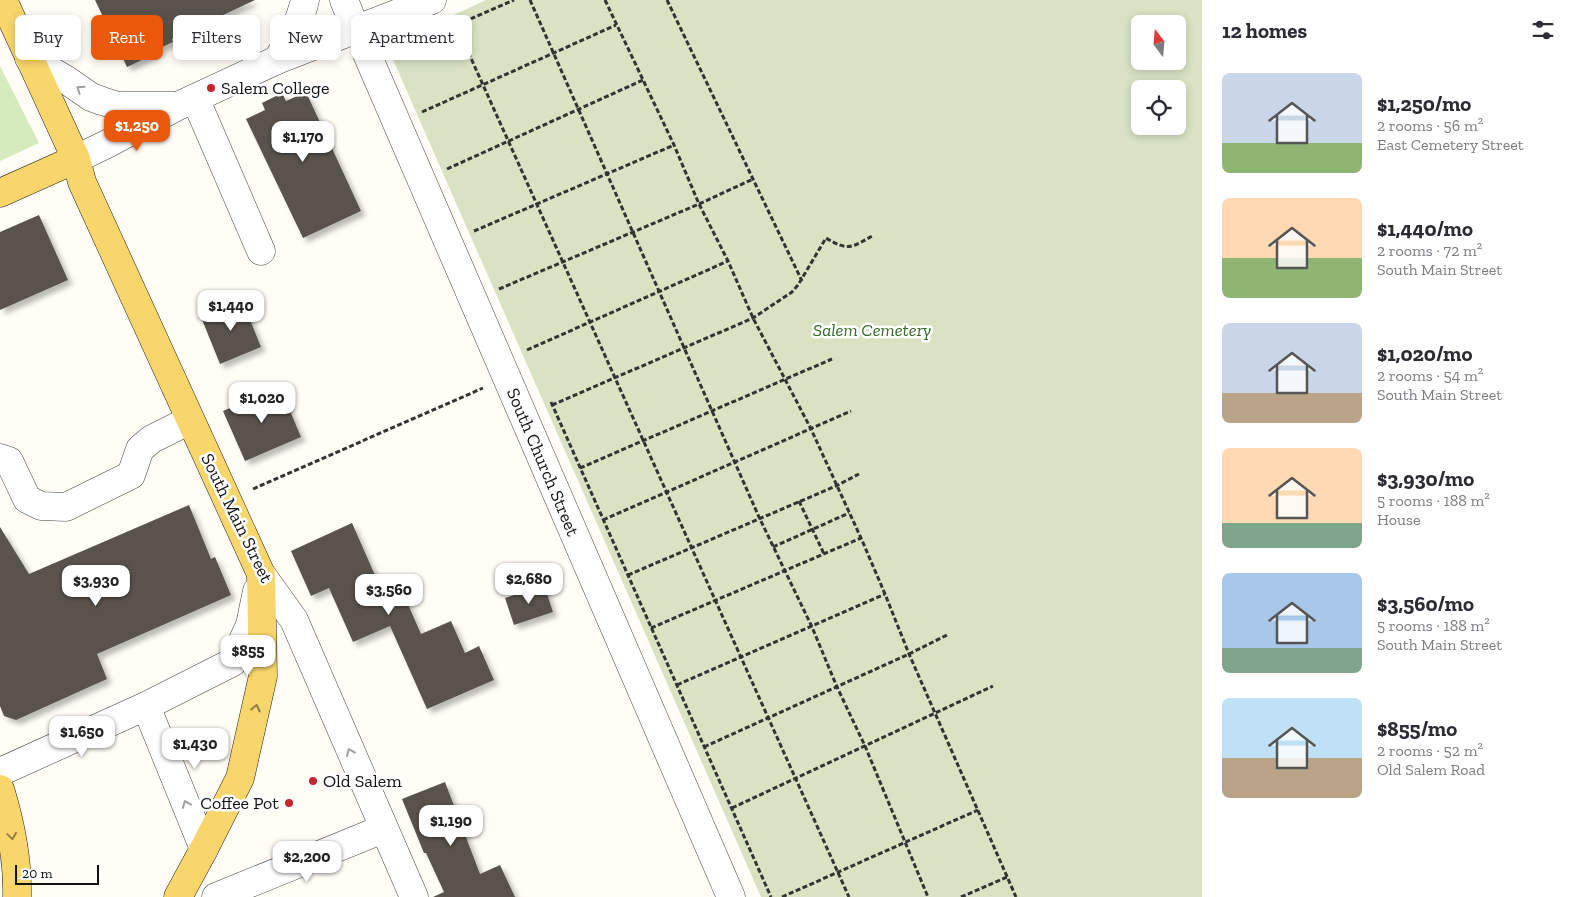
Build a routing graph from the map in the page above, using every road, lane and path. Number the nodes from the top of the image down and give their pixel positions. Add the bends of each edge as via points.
1 (3, 0) edge
2 (305, 0) edge
3 (344, 0) edge
4 (432, 0) edge
5 (514, 0) edge
6 (530, 0) edge
7 (605, 0) edge
8 (667, 0) edge
9 (302, 15) edge
10 (407, 15) edge
11 (351, 16) edge
12 (472, 18) edge
13 (616, 25) junction
14 (15, 26) edge
15 (553, 52) junction
16 (31, 60) edge
17 (33, 60) edge
18 (277, 60) edge
19 (370, 60) edge
20 (472, 60) edge
21 (643, 80) junction
22 (483, 84) junction
23 (186, 102) junction
24 (578, 109) junction
25 (425, 120) dead end
26 (508, 142) junction
27 (674, 145) junction
28 (76, 159) junction
29 (443, 161) dead end
30 (607, 174) junction
31 (753, 179) junction
32 (0, 193) edge
33 (536, 204) junction
34 (700, 204) junction
35 (633, 232) junction
36 (874, 235) dead end
37 (478, 239) dead end
38 (261, 251) dead end
39 (728, 261) junction
40 (562, 262) junction
41 (496, 280) dead end
42 (802, 281) junction
43 (500, 288) junction
44 (659, 292) junction
45 (504, 297) dead end
46 (473, 300) junction
47 (753, 318) junction
48 (590, 322) junction
49 (524, 341) dead end
50 (684, 347) junction
51 (527, 350) junction
52 (531, 358) dead end
53 (832, 359) dead end
54 (615, 377) junction
55 (507, 378) junction
56 (785, 378) junction
57 (548, 397) dead end
58 (552, 405) junction
59 (712, 410) junction
60 (851, 410) dead end
61 (190, 420) junction
62 (811, 429) junction
63 (643, 440) junction
64 (0, 458) edge
65 (735, 462) junction
66 (580, 468) junction
67 (859, 474) dead end
68 (836, 486) junction
69 (666, 492) junction
70 (227, 500) junction
71 (799, 501) junction
72 (849, 513) junction
73 (759, 518) junction
74 (603, 520) junction
75 (812, 530) junction
76 (861, 538) junction
77 (773, 546) junction
78 (691, 547) junction
79 (824, 554) junction
80 (785, 571) junction
81 (261, 574) junction
82 (628, 575) junction
83 (598, 588) junction
84 (885, 594) junction
85 (715, 600) junction
86 (812, 627) junction
87 (651, 628) junction
88 (946, 635) dead end
89 (909, 654) junction
90 (741, 658) junction
91 (677, 685) junction
92 (993, 686) dead end
93 (837, 687) junction
94 (146, 706) junction
95 (936, 713) junction
96 (768, 718) junction
97 (865, 746) junction
98 (704, 747) junction
99 (0, 772) edge
100 (796, 779) junction
101 (0, 789) edge
102 (732, 808) junction
103 (978, 810) junction
104 (383, 829) junction
105 (905, 842) junction
106 (204, 849) junction
107 (838, 872) junction
108 (1007, 877) junction
109 (17, 897) edge
110 (178, 897) edge
111 (216, 897) edge
112 (414, 897) edge
113 (731, 897) edge
114 (771, 897) edge
115 (782, 897) edge
116 (849, 897) edge
117 (928, 897) edge
118 (960, 897) edge
119 (1016, 897) edge

1 - 14 main road, South Main Street
2 - 9 street
3 - 11 street, South Church Street
4 - 10 street
5 - 12 path
6 - 15 path
7 - 13 path
8 - 31 path
13 - 15 path
13 - 21 path
15 - 22 path
15 - 24 path
16 - 28 main road, South Main Street
23 -> 17 street via 118,106 91,96
18 - 23 street
19 - 46 street, South Church Street
20 - 22 path
21 - 24 path
21 - 27 path
22 - 25 path via 421,112
22 - 26 path
23 - 28 street
23 - 38 street
24 - 26 path
24 - 30 path
26 - 29 path via 447,170
26 - 33 path
27 - 30 path
27 - 34 path
28 - 32 main road
28 - 61 main road, South Main Street via 82,182
30 - 33 path
30 - 35 path
31 - 34 path
31 - 42 path
33 - 37 path via 474,231
33 - 40 path
34 - 35 path
34 - 39 path
35 - 40 path
35 - 44 path
36 - 42 path via 846,248 826,238
39 - 44 path
39 - 47 path
40 - 43 path
40 - 48 path
41 - 43 path
42 - 47 path via 792,292
43 - 45 path
43 - 46 path
44 - 48 path
44 - 50 path
46 - 55 street, South Church Street
47 - 50 path
47 - 56 path
48 - 51 path
48 - 54 path
49 - 51 path
50 - 54 path
50 - 59 path
51 - 52 path
53 - 56 path
54 - 58 path
54 - 63 path
55 - 70 path
55 - 83 street, South Church Street
56 - 59 path
56 - 62 path
57 - 58 path
58 - 66 path
59 - 63 path
59 - 65 path
60 - 62 path
61 - 64 street via 152,439 140,449 131,476 66,507 41,506 27,499 9,461
61 - 70 main road, South Main Street
62 - 65 path
62 - 68 path
63 - 66 path
63 - 69 path
65 - 69 path
65 - 73 path
66 - 74 path
67 - 68 path
68 - 71 path
68 - 72 path
69 - 74 path
69 - 78 path
70 - 81 main road, South Main Street
71 - 73 path
71 - 75 path
72 - 75 path
72 - 76 path
73 - 77 path
73 - 78 path
74 - 82 path
75 - 77 path
75 - 79 path
76 - 79 path
76 - 84 path
77 - 80 path
78 - 82 path
78 - 85 path
79 - 80 path
80 - 85 path
80 - 86 path
81 - 94 street via 250,625 233,662
104 -> 81 street, South Main Street via 294,620
106 -> 81 main road via 240,778 264,676
82 - 83 path
82 - 87 path
83 - 113 street, South Church Street
84 - 86 path
84 - 89 path
85 - 87 path
85 - 90 path
86 - 90 path
86 - 93 path
87 - 91 path
88 - 89 path
89 - 93 path
89 - 95 path
90 - 91 path
90 - 96 path
91 - 98 path
92 - 95 path
93 - 96 path
93 - 97 path
94 - 99 street
106 -> 94 street
95 - 97 path
95 - 103 path
96 - 98 path
96 - 100 path
97 - 100 path
97 - 105 path
98 - 102 path
100 - 102 path
100 - 107 path
101 -> 109 main road via 11,824 18,874
102 - 114 path
103 - 105 path
103 - 108 path
104 - 111 street
104 - 112 street, South Main Street
105 - 107 path
105 - 117 path
106 - 110 main road
107 - 115 path
107 - 116 path
108 - 118 path
108 - 119 path

